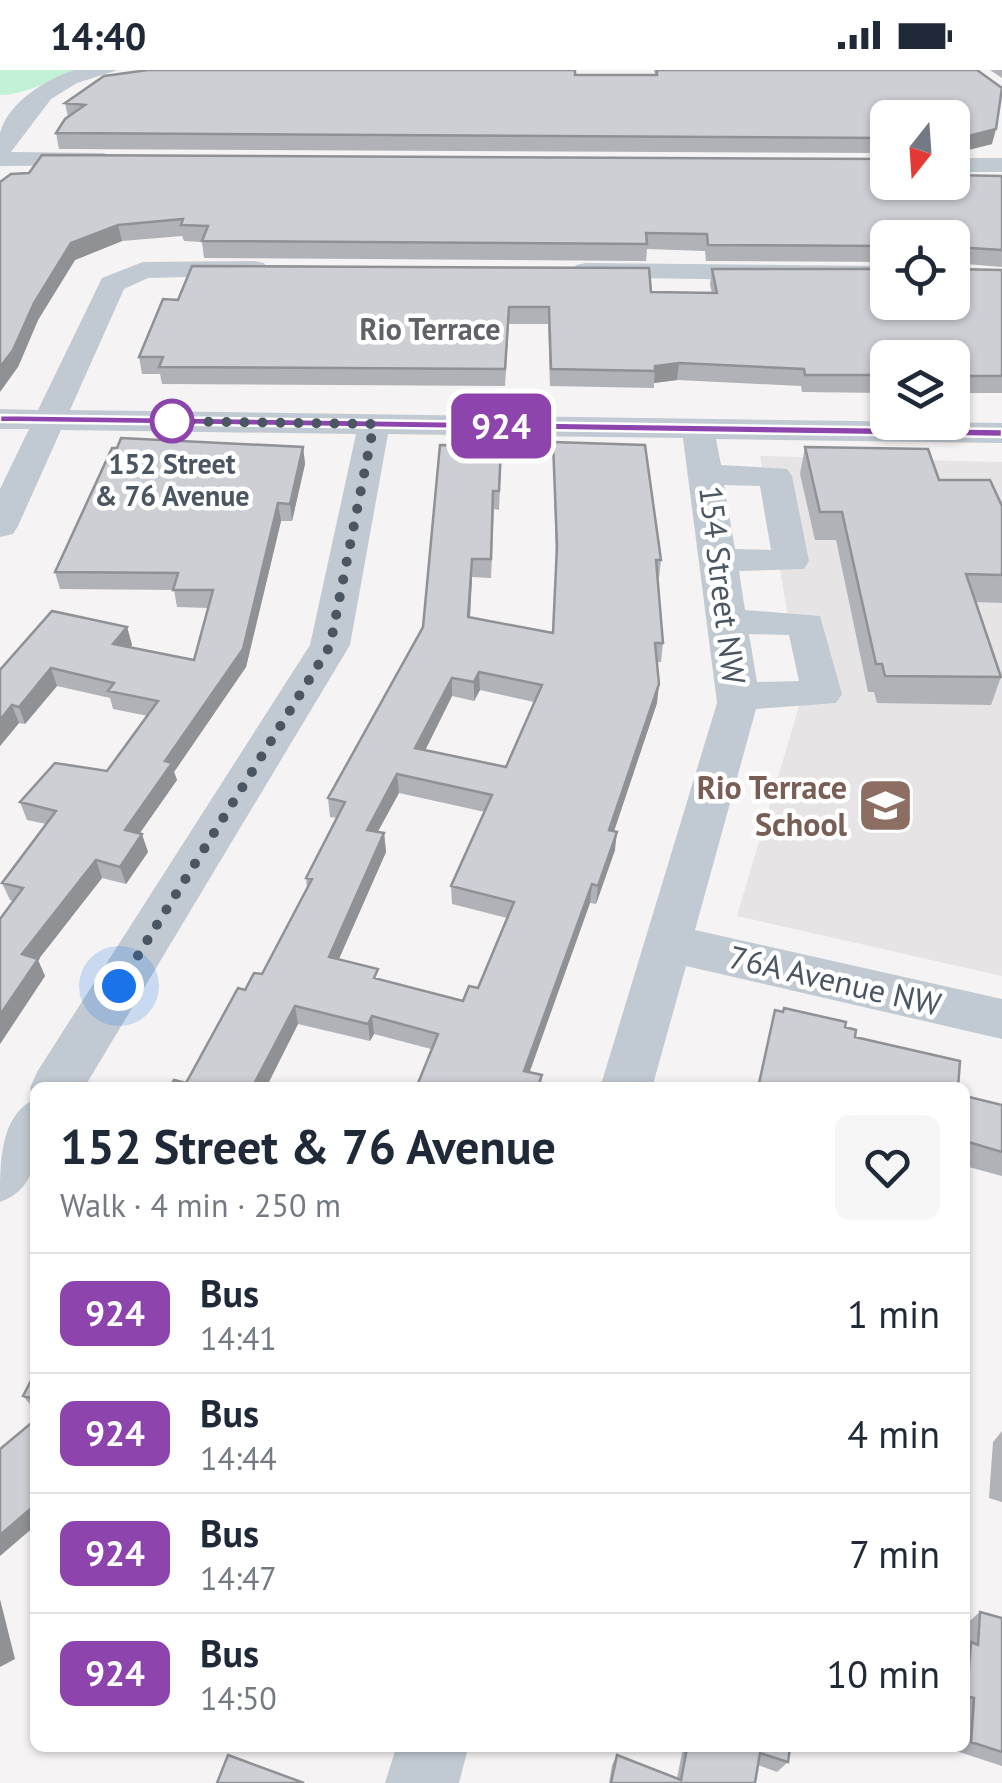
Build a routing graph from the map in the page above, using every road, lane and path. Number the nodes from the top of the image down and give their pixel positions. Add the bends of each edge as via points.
1 (108, 70) edge
2 (0, 104) edge
3 (29, 104) junction
4 (0, 150) edge
5 (0, 159) edge
6 (138, 160) edge
7 (970, 165) edge
8 (1002, 165) edge
9 (291, 270) edge
10 (549, 271) edge
11 (870, 274) edge
12 (0, 419) edge
13 (48, 420) junction
14 (374, 424) junction
15 (698, 428) junction
16 (1002, 433) edge
17 (708, 475) junction
18 (0, 526) edge
19 (720, 560) junction
20 (729, 621) junction
21 (737, 696) junction
22 (668, 943) junction
23 (1002, 1018) edge
24 (60, 1082) edge
25 (628, 1082) edge
26 (30, 1130) edge
27 (0, 1178) edge
28 (431, 1752) edge
29 (422, 1783) edge

1 - 3 street via 47,88
2 - 3 street
3 - 4 street
5 - 6 street
7 - 8 street
9 - 13 street via 152,269 123,276 109,290
10 - 11 street
12 - 13 street
13 - 14 street
13 - 18 street
14 - 15 street
14 - 24 street via 330,646
15 - 16 street
15 - 17 street, 154 Street NW
17 - 19 street, 154 Street NW
17 - 19 street via 775,476 791,561
19 - 20 street, 154 Street NW
20 - 21 street, 154 Street NW
20 - 21 street via 806,624 822,694
21 - 22 street, 154 Street NW
22 - 23 street, 76A Avenue NW
22 - 25 street, 154 Street NW
26 - 27 street
28 - 29 street

